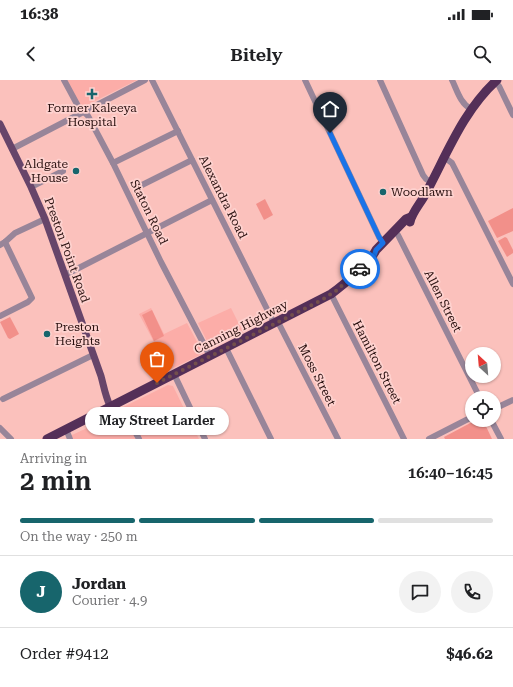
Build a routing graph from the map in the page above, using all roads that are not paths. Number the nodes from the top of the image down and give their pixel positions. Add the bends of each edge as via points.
1 (64, 80) edge
2 (145, 80) edge
3 (152, 80) edge
4 (305, 80) edge
5 (380, 80) edge
6 (452, 80) edge
7 (496, 81) edge
8 (471, 109) junction
9 (83, 112) junction
10 (513, 115) edge
11 (0, 124) edge
12 (178, 131) junction
13 (12, 148) junction
14 (444, 156) junction
15 (192, 160) junction
16 (113, 163) junction
17 (63, 171) dead end
18 (431, 182) junction
19 (31, 187) junction
20 (136, 188) dead end
21 (212, 200) junction
22 (411, 217) junction
23 (45, 219) junction
24 (148, 234) junction
25 (398, 235) junction
26 (2, 243) edge
27 (383, 243) junction
28 (374, 256) junction
29 (65, 275) junction
30 (513, 284) edge
31 (331, 294) junction
32 (0, 316) edge
33 (276, 322) junction
34 (226, 348) junction
35 (93, 355) junction
36 (210, 356) junction
37 (174, 374) junction
38 (476, 391) edge
39 (3, 399) dead end
40 (513, 400) edge
41 (112, 405) junction
42 (501, 406) edge
43 (465, 421) edge
44 (131, 424) dead end
45 (495, 427) edge
46 (0, 428) edge
47 (66, 429) junction
48 (11, 439) edge
49 (47, 439) edge
50 (70, 439) edge
51 (139, 439) edge
52 (205, 439) edge
53 (272, 439) edge
54 (338, 439) edge
55 (404, 439) edge
56 (429, 439) edge
57 (501, 439) edge

1 - 9 street, Staton Road
2 - 9 street
3 - 12 street, Alexandra Road
4 - 27 street
5 - 18 street via 423,175
6 - 8 street via 462,102
7 - 8 highway, Canning Highway
7 - 10 street
8 - 14 highway, Canning Highway
9 - 13 street
9 - 16 street, Staton Road via 88,116
11 - 13 main road, Preston Point Road
12 - 15 street, Alexandra Road
12 - 16 street
13 - 19 main road, Preston Point Road
14 - 18 highway, Canning Highway
14 - 30 street via 452,163
15 - 20 street
15 - 21 street, Alexandra Road
16 - 24 street, Staton Road
17 - 19 street
18 - 22 highway, Canning Highway
19 - 23 main road, Preston Point Road
21 - 24 street
21 - 33 street, Alexandra Road
22 - 25 highway, Canning Highway via 410,222
22 - 27 highway, Canning Highway
23 - 26 street via 15,233
23 - 29 main road, Preston Point Road
24 - 29 street
24 - 36 street, Staton Road
25 - 28 highway, Canning Highway via 380,254
25 - 38 street, Allen Street
26 - 32 street via 32,298
27 - 28 highway, Canning Highway
28 - 31 highway, Canning Highway
29 - 35 main road, Preston Point Road
31 - 33 highway, Canning Highway
31 - 55 street, Hamilton Street
33 - 34 highway, Canning Highway
33 - 54 street, Moss Street
34 - 36 highway, Canning Highway
34 - 53 street
35 - 39 street
35 - 41 main road, Preston Point Road
36 - 37 highway, Canning Highway
37 - 41 highway, Canning Highway
37 - 52 street
40 - 42 street
41 - 47 highway, Canning Highway
43 - 56 street
44 - 51 street
45 - 57 street
46 - 48 street
47 - 49 highway, Canning Highway
47 - 50 street

